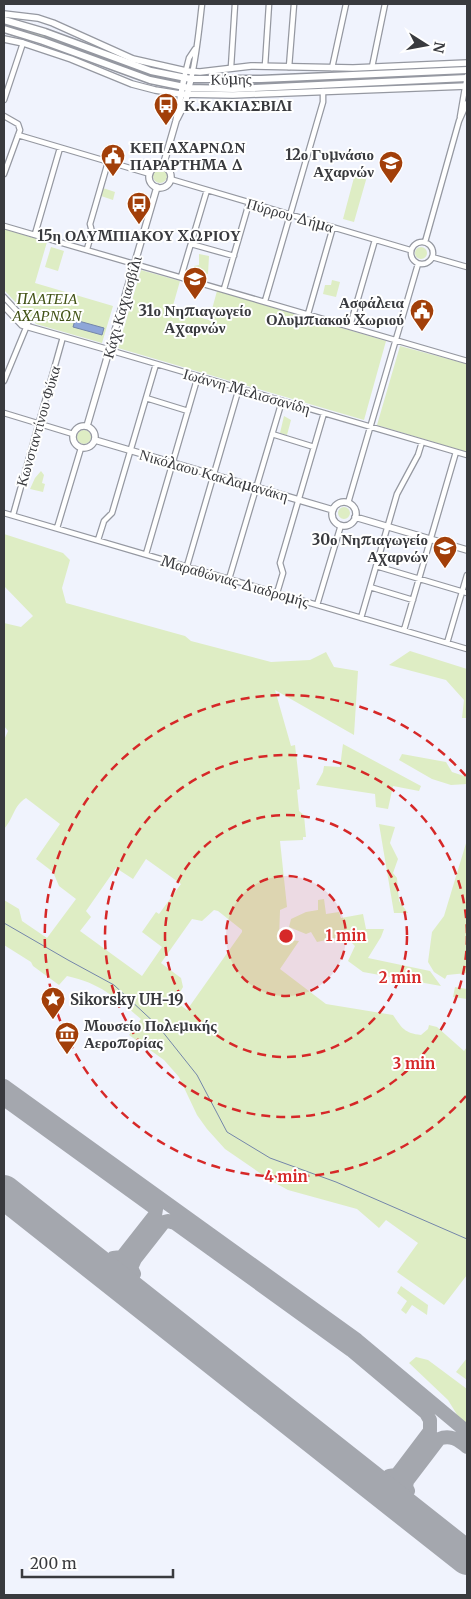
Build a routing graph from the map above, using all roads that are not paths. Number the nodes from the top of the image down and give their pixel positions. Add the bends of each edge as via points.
1 (202, 4) edge
2 (236, 4) edge
3 (269, 4) edge
4 (294, 4) edge
5 (346, 4) edge
6 (385, 4) edge
7 (4, 14) edge
8 (4, 20) edge
9 (4, 30) edge
10 (4, 39) edge
11 (23, 43) junction
12 (467, 63) edge
13 (265, 66) junction
14 (231, 67) junction
15 (290, 67) junction
16 (372, 67) junction
17 (332, 68) junction
18 (467, 70) edge
19 (188, 75) junction
20 (467, 78) edge
21 (466, 86) edge
22 (185, 91) junction
23 (323, 91) junction
24 (4, 100) edge
25 (467, 104) edge
26 (4, 116) edge
27 (459, 121) junction
28 (18, 135) junction
29 (60, 148) junction
30 (108, 162) junction
31 (164, 166) junction
32 (4, 174) edge
33 (150, 174) junction
34 (170, 179) junction
35 (157, 187) junction
36 (207, 190) junction
37 (249, 202) junction
38 (290, 215) junction
39 (4, 226) edge
40 (333, 227) junction
41 (35, 234) junction
42 (375, 240) junction
43 (425, 242) junction
44 (191, 244) junction
45 (87, 249) junction
46 (410, 250) junction
47 (234, 256) junction
48 (432, 257) junction
49 (135, 263) junction
50 (418, 264) junction
51 (467, 267) edge
52 (181, 277) junction
53 (224, 289) junction
54 (4, 297) edge
55 (265, 302) junction
56 (4, 306) edge
57 (308, 314) junction
58 (350, 326) junction
59 (27, 327) junction
60 (63, 337) junction
61 (396, 340) junction
62 (109, 350) junction
63 (467, 361) edge
64 (156, 364) junction
65 (198, 376) junction
66 (4, 381) edge
67 (239, 388) junction
68 (146, 398) junction
69 (282, 401) junction
70 (188, 411) junction
71 (4, 413) edge
72 (324, 413) junction
73 (38, 424) junction
74 (87, 426) junction
75 (370, 427) junction
76 (73, 434) junction
77 (272, 434) junction
78 (95, 440) junction
79 (422, 442) junction
80 (314, 447) junction
81 (81, 448) junction
82 (130, 450) junction
83 (456, 452) junction
84 (467, 455) edge
85 (173, 463) junction
86 (214, 475) junction
87 (256, 488) junction
88 (299, 500) junction
89 (348, 503) junction
90 (333, 510) junction
91 (4, 512) edge
92 (13, 515) junction
93 (355, 517) junction
94 (341, 525) junction
95 (388, 526) junction
96 (57, 528) junction
97 (430, 539) junction
98 (98, 540) junction
99 (467, 550) edge
100 (146, 554) junction
101 (187, 566) junction
102 (376, 566) junction
103 (467, 575) edge
104 (230, 579) junction
105 (419, 579) junction
106 (370, 587) junction
107 (465, 592) edge
108 (277, 593) junction
109 (413, 600) junction
110 (317, 605) junction
111 (361, 618) junction
112 (404, 630) junction
113 (447, 643) junction
114 (467, 649) edge

1 - 19 street
2 - 14 street
3 - 13 street
4 - 15 street
5 - 17 street
6 - 16 street
7 - 19 street via 53,22 133,59
8 - 19 main road, Κύμης via 151,71
9 - 22 main road, Κύμης
10 - 11 street
11 - 22 street via 132,84 154,90
11 - 24 street
12 - 16 street
13 - 14 street
13 - 15 street
14 - 19 street
15 - 17 street
16 - 17 street
18 - 19 main road, Κύμης via 261,79
19 - 22 street
20 - 21 street
20 - 22 main road, Κύμης
21 - 23 street
21 - 27 street
22 - 23 street via 232,96
22 - 31 street
23 - 38 street via 323,102
25 - 27 street
26 - 28 street via 18,124
27 - 43 street
28 - 29 street
28 - 32 street
29 - 30 street
29 - 41 street
30 - 33 street
30 - 45 street via 90,224 92,232
31 - 33 street via 156,166
31 - 34 street via 170,172
33 - 35 street via 152,183
34 - 35 street via 165,186
34 - 36 street, Πύρρου Δήμα
35 - 49 street, Κάχι Καχιασβίλι
36 - 37 street, Πύρρου Δήμα
36 - 44 street
37 - 38 street, Πύρρου Δήμα
37 - 47 street
38 - 40 street, Πύρρου Δήμα
38 - 55 street
39 - 41 street
40 - 42 street, Πύρρου Δήμα
40 - 57 street
41 - 45 street
42 - 46 street, Πύρρου Δήμα
42 - 58 street
43 - 46 street via 417,242
43 - 48 street via 432,249
44 - 47 street
44 - 52 street
45 - 49 street
46 - 50 street via 411,258
47 - 53 street
48 - 50 street via 426,263
48 - 51 street
49 - 52 street
49 - 62 street, Κάχι Καχιασβίλι
50 - 61 street
52 - 53 street
53 - 55 street
54 - 59 street via 28,321
55 - 57 street
56 - 59 street via 22,326
57 - 58 street
58 - 61 street
59 - 60 street, Ιωάννη Μελισσανίδη
59 - 66 street
60 - 62 street, Ιωάννη Μελισσανίδη
60 - 73 street, Κωνσταντίνου Φύκα
61 - 63 street
61 - 75 street
62 - 64 street, Ιωάννη Μελισσανίδη
62 - 74 street, Κάχι Καχιασβίλι
64 - 65 street, Ιωάννη Μελισσανίδη
64 - 68 street
65 - 67 street, Ιωάννη Μελισσανίδη
65 - 70 street
67 - 69 street, Ιωάννη Μελισσανίδη
67 - 86 street
68 - 70 street
68 - 82 street
69 - 72 street, Ιωάννη Μελισσανίδη
69 - 77 street
70 - 85 street
71 - 73 street
72 - 75 street, Ιωάννη Μελισσανίδη
72 - 80 street
73 - 76 street
73 - 92 street, Κωνσταντίνου Φύκα
74 - 76 street via 77,428
74 - 78 street via 93,430
75 - 79 street, Ιωάννη Μελισσανίδη
75 - 89 street
76 - 81 street via 74,442
77 - 80 street
77 - 87 street
78 - 81 street via 88,448
78 - 82 street, Νικόλαου Κακλαμανάκη
79 - 83 street, Ιωάννη Μελισσανίδη
79 - 95 street via 397,494
80 - 88 street
81 - 96 street
82 - 85 street, Νικόλαου Κακλαμανάκη
82 - 98 street via 112,513 104,520
83 - 84 street, Ιωάννη Μελισσανίδη
83 - 97 street
85 - 86 street, Νικόλαου Κακλαμανάκη
85 - 100 street
86 - 87 street, Νικόλαου Κακλαμανάκη
86 - 101 street
87 - 88 street, Νικόλαου Κακλαμανάκη
87 - 104 street
88 - 90 street, Νικόλαου Κακλαμανάκη
88 - 108 street via 280,564 282,572
89 - 90 street via 341,502
89 - 93 street via 353,507
90 - 94 street via 334,519
91 - 92 street, Μαραθώνιας Διαδρομής
92 - 96 street, Μαραθώνιας Διαδρομής
93 - 94 street via 350,524
93 - 95 street
94 - 110 street
95 - 97 street
95 - 102 street
96 - 98 street, Μαραθώνιας Διαδρομής
97 - 99 street
97 - 105 street
98 - 100 street, Μαραθώνιας Διαδρομής
100 - 101 street, Μαραθώνιας Διαδρομής
101 - 104 street, Μαραθώνιας Διαδρομής
102 - 105 street
102 - 106 street
103 - 107 street
104 - 108 street, Μαραθώνιας Διαδρομής
105 - 107 street
105 - 109 street
106 - 109 street
106 - 111 street
107 - 113 street
108 - 110 street, Μαραθώνιας Διαδρομής
109 - 112 street
110 - 111 street, Μαραθώνιας Διαδρομής
111 - 112 street, Μαραθώνιας Διαδρομής
112 - 113 street, Μαραθώνιας Διαδρομής
113 - 114 street, Μαραθώνιας Διαδρομής

